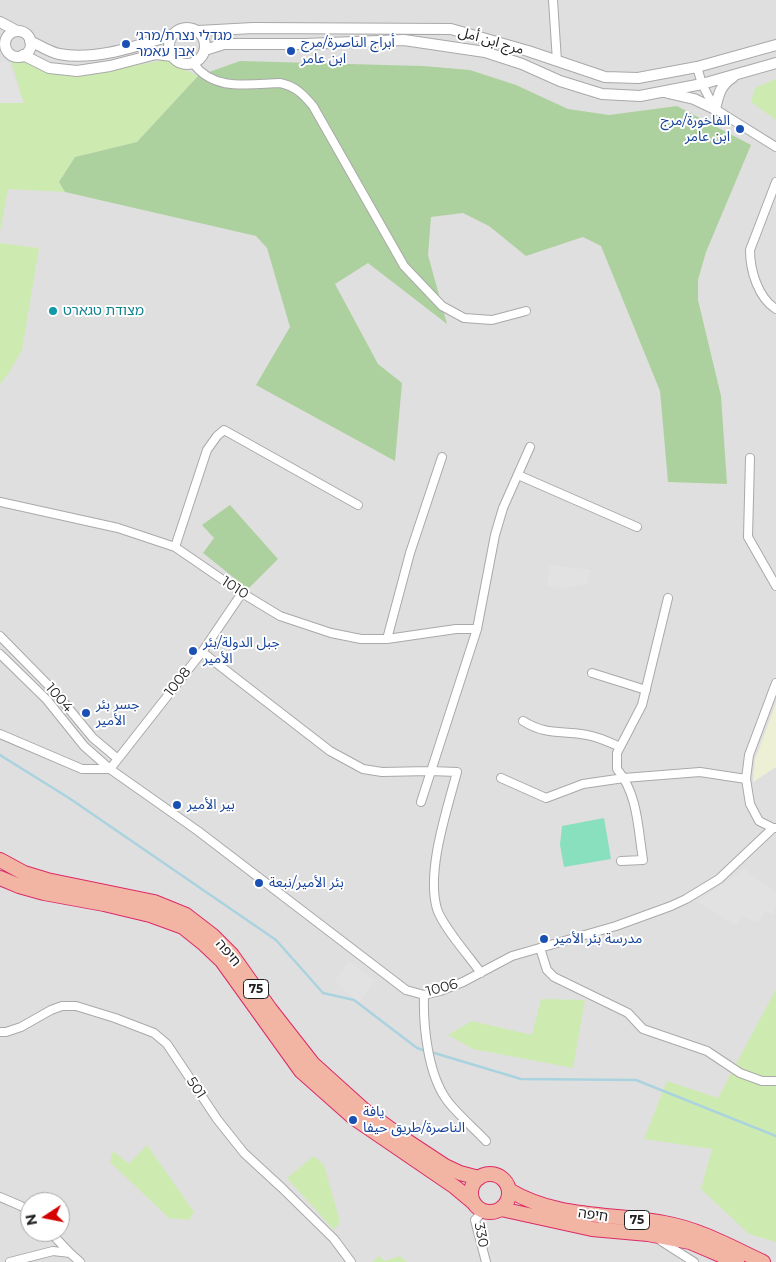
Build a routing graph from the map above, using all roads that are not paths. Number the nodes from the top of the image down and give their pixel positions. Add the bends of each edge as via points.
1 (553, 0) edge
2 (0, 22) edge
3 (16, 30) junction
4 (198, 31) junction
5 (172, 36) junction
6 (2, 41) edge
7 (30, 41) junction
8 (776, 45) edge
9 (205, 50) junction
10 (24, 55) junction
11 (172, 56) junction
12 (557, 61) junction
13 (193, 63) junction
14 (776, 63) edge
15 (698, 67) junction
16 (735, 75) junction
17 (702, 84) junction
18 (665, 92) junction
19 (715, 109) junction
20 (776, 147) edge
21 (776, 182) edge
22 (776, 309) edge
23 (526, 311) dead end
24 (530, 447) dead end
25 (442, 457) dead end
26 (750, 458) dead end
27 (518, 475) junction
28 (0, 502) edge
29 (358, 505) dead end
30 (637, 527) dead end
31 (175, 547) junction
32 (776, 586) edge
33 (242, 593) junction
34 (668, 598) dead end
35 (477, 629) junction
36 (1, 639) edge
37 (387, 639) junction
38 (202, 652) junction
39 (2, 657) edge
40 (592, 673) dead end
41 (776, 683) edge
42 (646, 690) junction
43 (523, 721) dead end
44 (0, 734) edge
45 (620, 747) junction
46 (118, 759) junction
47 (110, 769) junction
48 (430, 771) junction
49 (501, 778) dead end
50 (624, 778) junction
51 (746, 779) junction
52 (421, 802) dead end
53 (774, 828) edge
54 (0, 860) edge
55 (621, 861) dead end
56 (0, 878) edge
57 (540, 948) junction
58 (481, 973) junction
59 (424, 995) junction
60 (0, 1032) edge
61 (776, 1081) edge
62 (486, 1141) dead end
63 (479, 1178) junction
64 (509, 1190) junction
65 (0, 1197) edge
66 (20, 1206) edge
67 (478, 1206) junction
68 (501, 1209) junction
69 (648, 1234) junction
70 (60, 1242) edge
71 (690, 1242) junction
72 (70, 1253) junction
73 (692, 1260) edge
74 (10, 1262) edge
75 (80, 1262) edge
76 (351, 1262) edge
77 (486, 1262) edge
78 (736, 1262) edge
79 (763, 1262) edge

1 - 12 street
2 - 3 street
3 - 6 street
3 - 7 street via 27,34
4 - 5 street via 185,27
4 - 9 street via 204,38
4 - 12 street, مرج ابن أمل via 254,28 451,30
5 - 7 street via 104,53 77,56 56,53
5 - 11 street via 169,48
6 - 10 street via 10,54
7 - 10 street via 29,50
8 - 15 street, مرج ابن أمل
9 - 13 street via 202,57
9 - 18 street, مرج ابن أمل via 224,44 404,40 486,52 602,94 640,96
10 - 11 street via 49,68 77,71 156,54
11 - 13 street via 179,62
12 - 15 street, مرج ابن أمل via 605,77 638,78
13 - 23 street via 200,72 219,83 290,85 302,93 313,106 404,266 442,306 464,318 492,320
14 - 16 street, مرج ابن أمل
15 - 17 street
16 - 17 street, مرج ابن أمل
16 - 19 street via 723,84
17 - 18 street, مرج ابن أمل
17 - 19 street
18 - 19 street via 694,99
19 - 20 street
21 - 22 street via 750,250 753,275 765,299
24 - 27 street
25 - 37 street via 410,553
26 - 32 street via 748,537
27 - 30 street
27 - 35 street via 495,535
28 - 31 street, 1010 via 118,528
29 - 31 street via 224,430 207,450
31 - 33 street, 1010
33 - 37 street, 1010 via 280,616 330,633 361,639
33 - 38 street, 1008
34 - 42 street
35 - 37 street, 1010
35 - 48 street
36 - 46 street, 1004 via 55,692 93,738
38 - 46 street, 1008
38 - 48 street via 330,751 363,769
39 - 47 street, 1004 via 47,700 84,746
40 - 42 street
41 - 51 street via 749,755
42 - 45 street via 642,705
43 - 45 street via 546,732 586,735
44 - 47 street via 82,769
45 - 50 street via 617,769
46 - 47 street, 1008
47 - 59 street, 1006 via 198,831 406,990
48 - 52 street
48 - 58 street via 457,772 435,865 437,909
49 - 50 street via 546,798 583,784
50 - 51 street via 700,772
50 - 55 street via 633,800 643,860
51 - 53 street via 750,804 758,821
53 - 57 street, 1006 via 719,879 686,899 616,926
54 - 63 highway, חיפה / 75 via 24,873 47,880 154,902 186,915 212,934 232,955 313,1064 364,1110 446,1166
56 - 67 highway, חיפה / 75 via 44,893 150,915 182,927 222,962 301,1072 354,1118 455,1186
57 - 58 street, 1006 via 512,956
57 - 61 street via 547,970 554,977 628,1014 643,1029 707,1051 740,1073 762,1081
58 - 59 street, 1006
59 - 62 street via 427,1038 438,1086 448,1102
60 - 76 street, 501 via 21,1027 62,1006 76,1006 154,1033 167,1044 244,1153 334,1239
63 - 64 highway, 75 via 497,1176 503,1179
63 - 67 highway via 472,1189
64 - 68 highway via 508,1201
64 - 79 highway, חיפה / 75 via 541,1205 664,1223 702,1234
65 - 66 street
67 - 68 highway via 495,1212
67 - 77 street, 330 via 475,1220
68 - 69 highway, חיפה via 592,1229
69 - 71 highway, חיפה
69 - 73 street
70 - 72 street
71 - 73 street via 683,1244 683,1248
71 - 78 highway, חיפה
72 - 74 street via 53,1251
72 - 75 street

